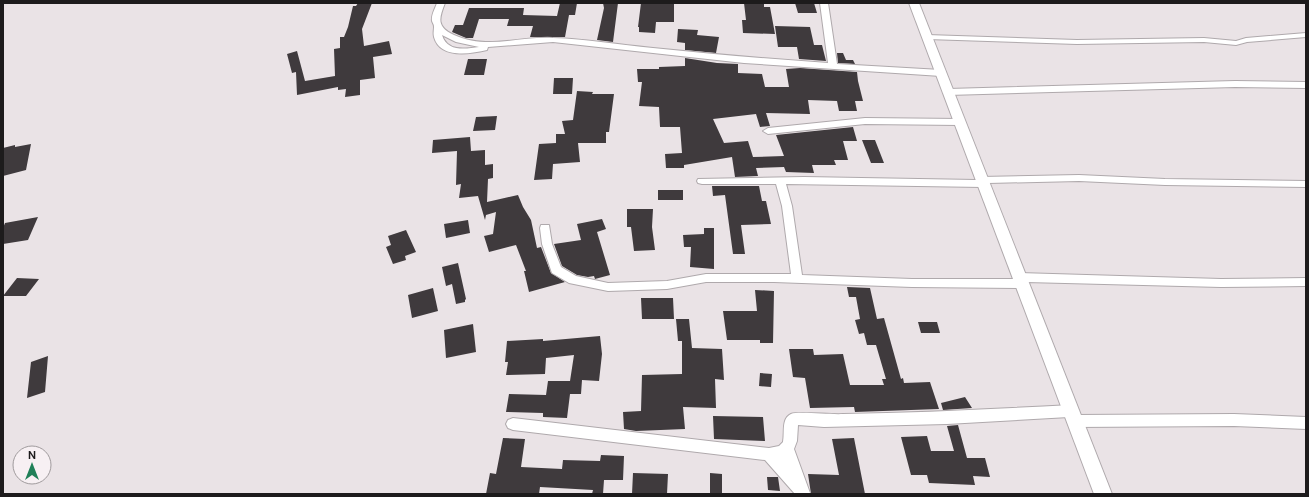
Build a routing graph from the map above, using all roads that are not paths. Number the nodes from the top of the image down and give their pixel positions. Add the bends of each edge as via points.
1 (441, 3) edge
2 (824, 3) edge
3 (914, 3) edge
4 (1306, 35) edge
5 (927, 37) junction
6 (833, 65) junction
7 (941, 73) junction
8 (1306, 85) edge
9 (948, 92) junction
10 (960, 122) junction
11 (768, 131) dead end
12 (780, 180) junction
13 (702, 181) dead end
14 (982, 182) junction
15 (1306, 184) edge
16 (545, 228) dead end
17 (797, 278) junction
18 (1020, 280) junction
19 (1306, 282) edge
20 (1073, 416) junction
21 (1306, 423) edge
22 (513, 424) dead end
23 (787, 449) junction
24 (769, 454) junction
25 (803, 494) edge
26 (1103, 494) edge

1 - 6 street via 436,15 438,38 443,45 454,50 553,40 744,60
2 - 6 street
3 - 5 street
4 - 5 street via 1261,38 1236,43 1204,40 1077,42
5 - 7 street
6 - 7 street
7 - 9 street
8 - 9 street via 1235,84
9 - 10 street
10 - 11 street via 865,121
10 - 14 street
12 - 13 street
12 - 14 street
12 - 17 street via 787,206
14 - 15 street via 1079,178
14 - 18 street
16 - 17 street via 547,244 556,270 573,280 595,285 667,285 706,278
17 - 18 street via 912,283
18 - 19 street
18 - 20 street
20 - 21 street
20 - 23 street via 824,422 795,419 791,422 791,440
20 - 26 street
22 - 24 street
23 - 24 street via 779,454
23 - 25 street
24 - 25 street

